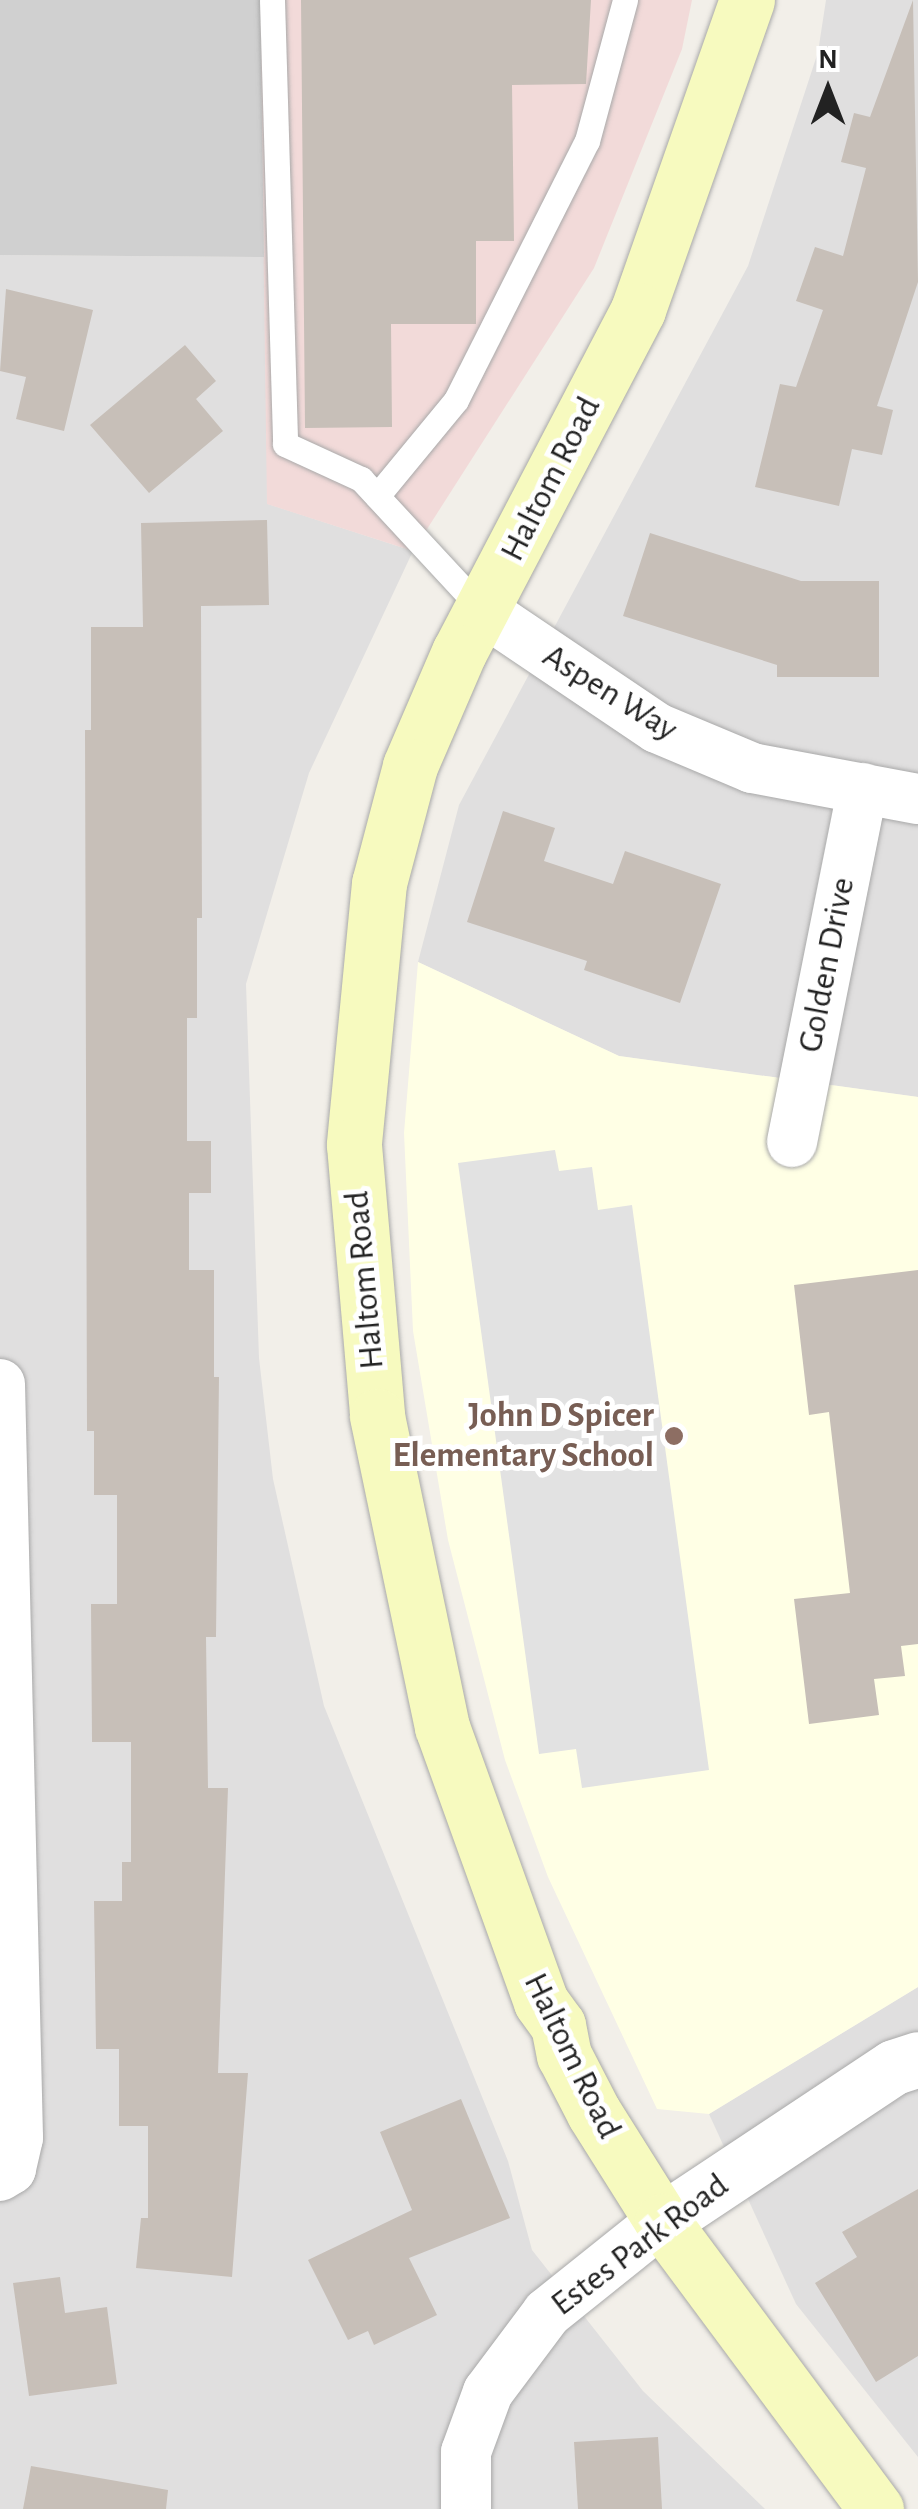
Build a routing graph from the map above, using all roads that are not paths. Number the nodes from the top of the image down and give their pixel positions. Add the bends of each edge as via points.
1 (272, 0) edge
2 (626, 0) edge
3 (747, 0) edge
4 (376, 496) junction
5 (484, 612) junction
6 (863, 788) junction
7 (918, 799) edge
8 (792, 1142) dead end
9 (0, 1384) edge
10 (918, 2059) edge
11 (0, 2176) edge
12 (662, 2221) junction
13 (466, 2509) edge
14 (876, 2509) edge

1 - 4 lane via 285,444 362,479
2 - 4 lane via 587,142 456,400
3 - 5 main road, Haltom Road via 638,310
4 - 5 lane
5 - 6 street, Aspen Way via 657,728 752,768
5 - 12 main road, Haltom Road via 459,652 410,766 378,883 354,1145 376,1416 442,1727 564,2055
6 - 7 street, Aspen Way
6 - 8 street, Golden Drive
9 - 11 street via 18,2138 10,2169
10 - 12 street, Estes Park Road via 894,2066
12 - 13 street, Estes Park Road via 547,2312 488,2392 466,2452
12 - 14 main road, Haltom Road

